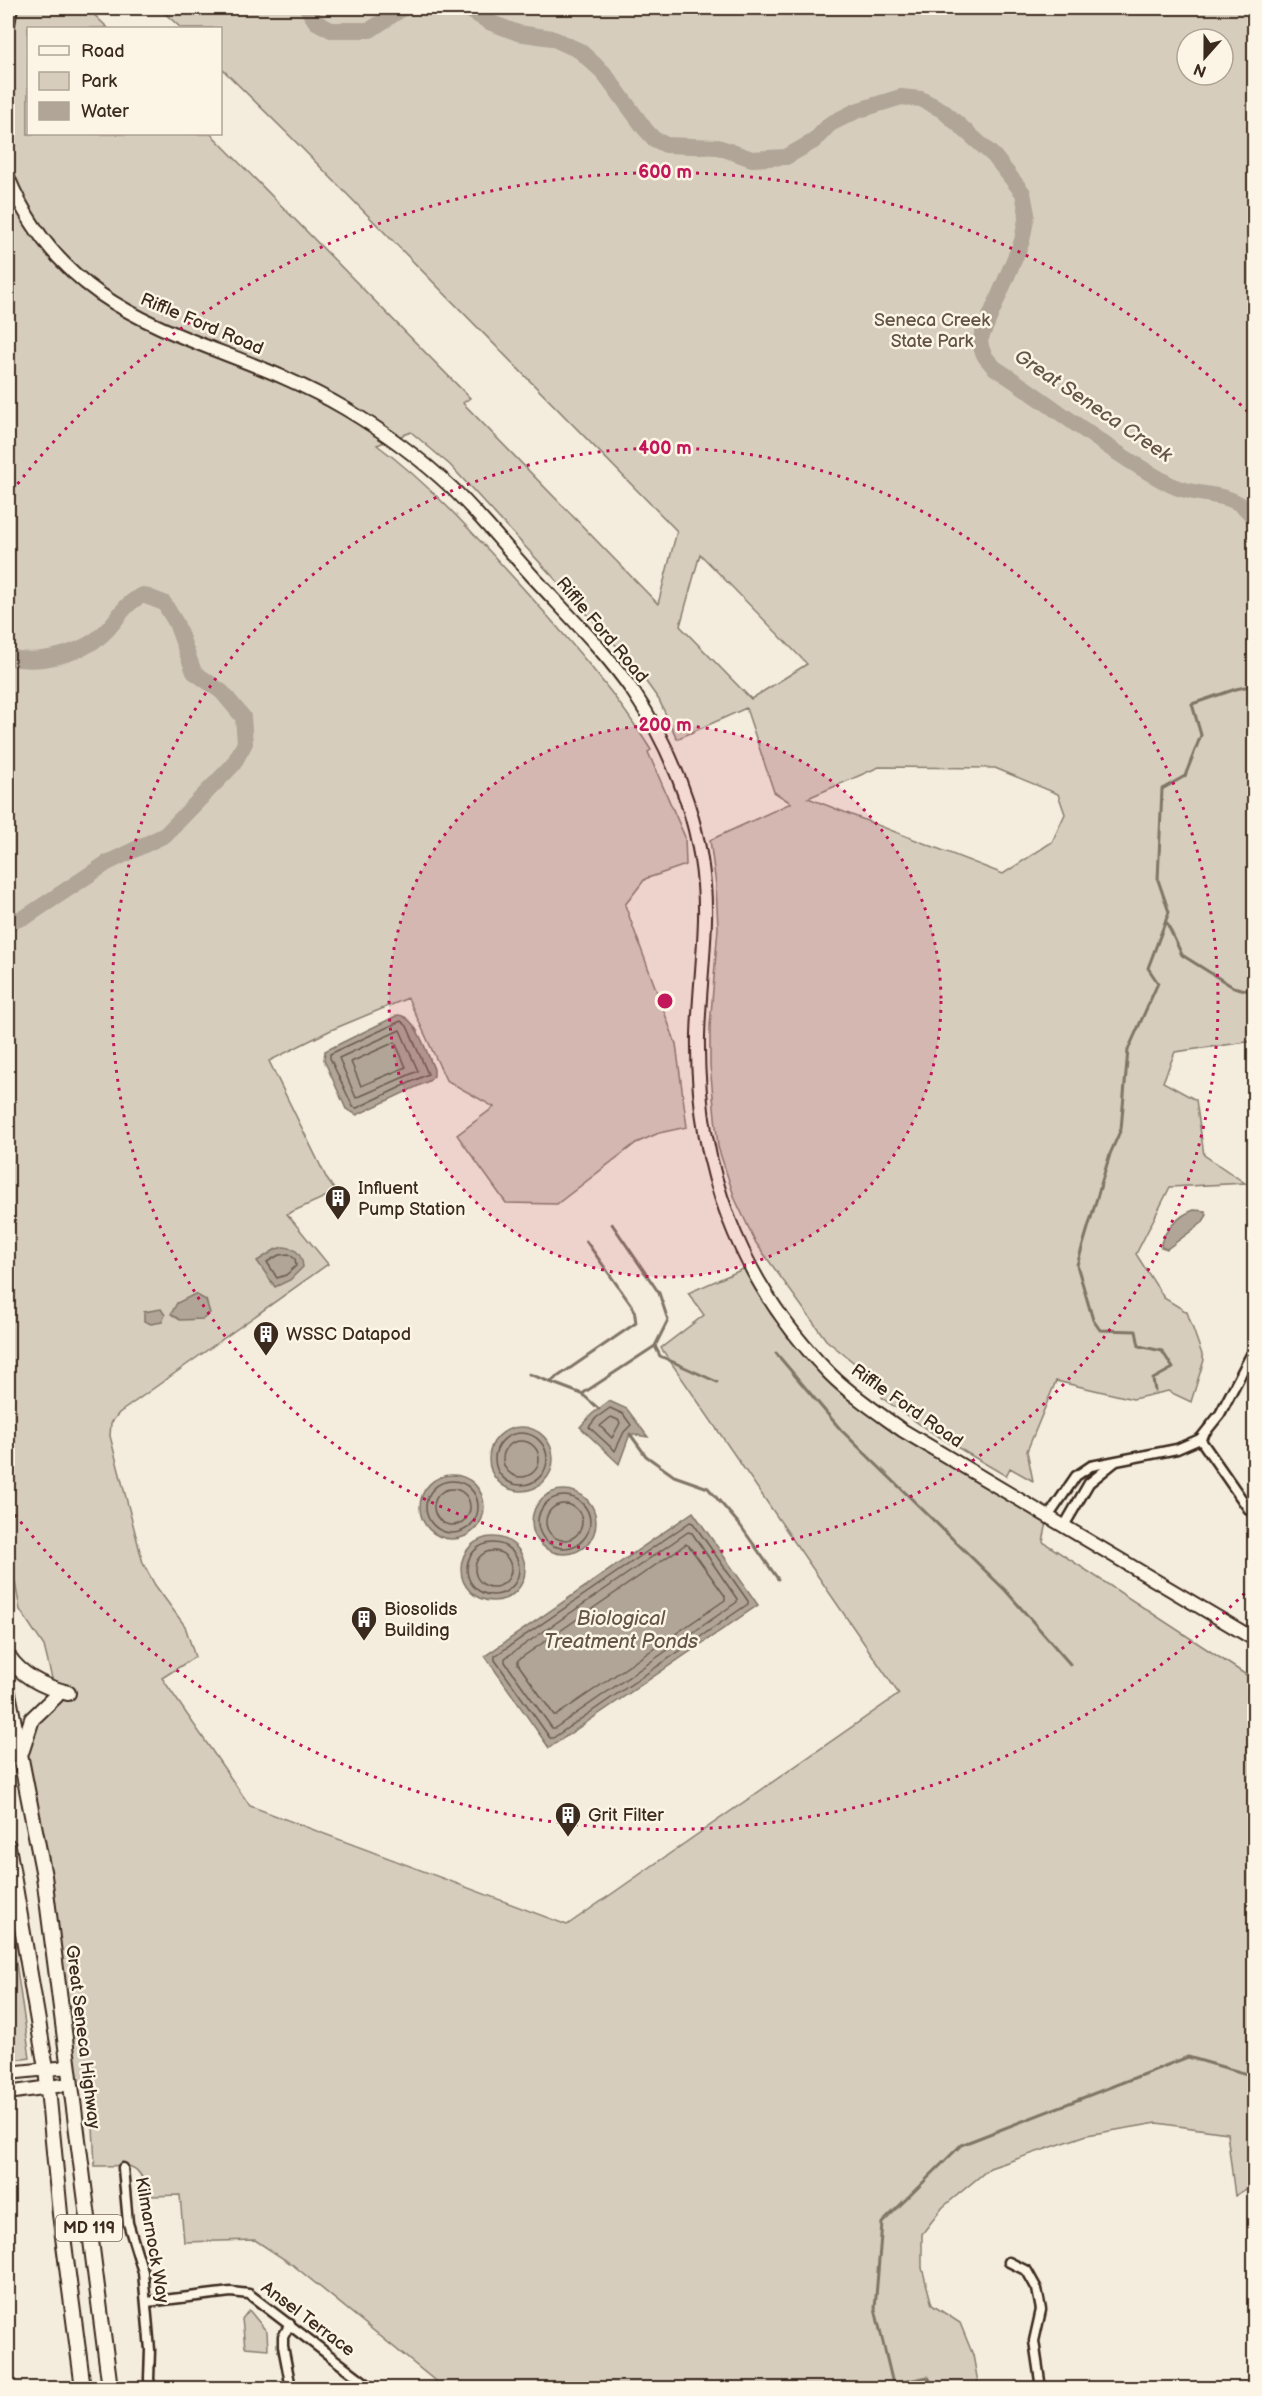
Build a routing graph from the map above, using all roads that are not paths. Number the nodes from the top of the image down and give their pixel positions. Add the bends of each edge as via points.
1 (11, 8) edge
2 (8, 24) edge
3 (8, 177) edge
4 (1254, 1349) edge
5 (1200, 1439) junction
6 (1115, 1462) junction
7 (1250, 1511) dead end
8 (1047, 1517) junction
9 (1064, 1526) junction
10 (1254, 1640) edge
11 (8, 1656) edge
12 (8, 1693) edge
13 (22, 1758) junction
14 (8, 1846) edge
15 (68, 2067) junction
16 (46, 2068) junction
17 (8, 2073) edge
18 (70, 2085) junction
19 (47, 2087) junction
20 (8, 2093) edge
21 (123, 2168) dead end
22 (1009, 2262) dead end
23 (147, 2302) junction
24 (290, 2324) junction
25 (83, 2388) edge
26 (110, 2388) edge
27 (151, 2388) edge
28 (291, 2388) edge
29 (372, 2388) edge
30 (1041, 2388) edge

1 - 2 street
3 - 8 street, Riffle Ford Road via 43,240 69,269 109,302 158,327 299,385 396,442 452,488 620,674 658,731 691,814 705,915 698,1036 703,1127 724,1207 750,1266 791,1329 832,1376 902,1430
4 - 5 street via 1220,1414
5 - 6 street via 1177,1449
5 - 7 street
6 - 8 street via 1091,1466 1076,1476
6 - 9 street via 1089,1483
8 - 9 street, Riffle Ford Road
9 - 10 street, Riffle Ford Road
11 - 13 main road via 21,1671 62,1694 32,1719
12 - 13 main road, Great Seneca Highway / MD 119
13 - 15 main road, Great Seneca Highway / MD 119 via 44,1876
14 - 16 main road, MD 119
15 - 16 street
15 - 18 main road, Great Seneca Highway / MD 119
16 - 17 street
16 - 19 main road, MD 119
18 - 19 street
18 - 26 main road, Great Seneca Highway / MD 119
19 - 20 street
19 - 25 main road, MD 119
21 - 23 street, Kilmarnock Way via 128,2223 143,2272
22 - 30 street via 1027,2271 1037,2289 1041,2310 1034,2341
23 - 24 street, Ansel Terrace via 231,2292 249,2294
23 - 27 street, Kilmarnock Way
24 - 28 street via 283,2346
24 - 29 street, Ansel Terrace

